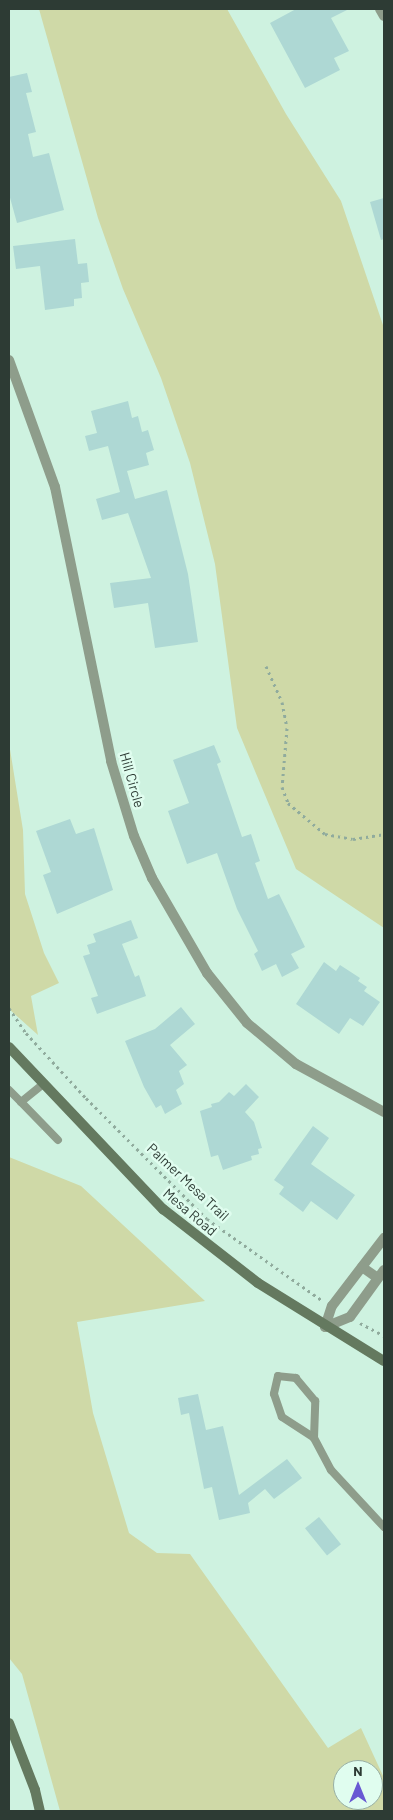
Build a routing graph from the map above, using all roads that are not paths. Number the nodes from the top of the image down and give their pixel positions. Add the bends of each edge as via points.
1 (380, 9) edge
2 (384, 16) edge
3 (9, 360) edge
4 (9, 1047) edge
5 (43, 1084) junction
6 (9, 1090) edge
7 (21, 1102) junction
8 (384, 1112) edge
9 (58, 1140) dead end
10 (384, 1238) edge
11 (362, 1266) junction
12 (381, 1274) edge
13 (325, 1327) junction
14 (384, 1361) edge
15 (314, 1438) junction
16 (384, 1527) edge
17 (9, 1722) edge
18 (40, 1811) edge

1 - 2 street
3 - 8 street, Hill Circle via 55,487 111,761 152,878 208,973 247,1023 296,1064
4 - 5 main road, Mesa Road
5 - 7 lane
5 - 13 main road, Mesa Road via 163,1209 258,1283
6 - 7 lane
7 - 9 lane
10 - 11 street
11 - 12 street
11 - 13 street via 332,1306
12 - 13 street via 350,1317
13 - 14 main road, Mesa Road
15 - 15 lane via 282,1417 274,1394 278,1376 296,1378 316,1401
15 - 16 lane via 331,1470
17 - 18 main road

